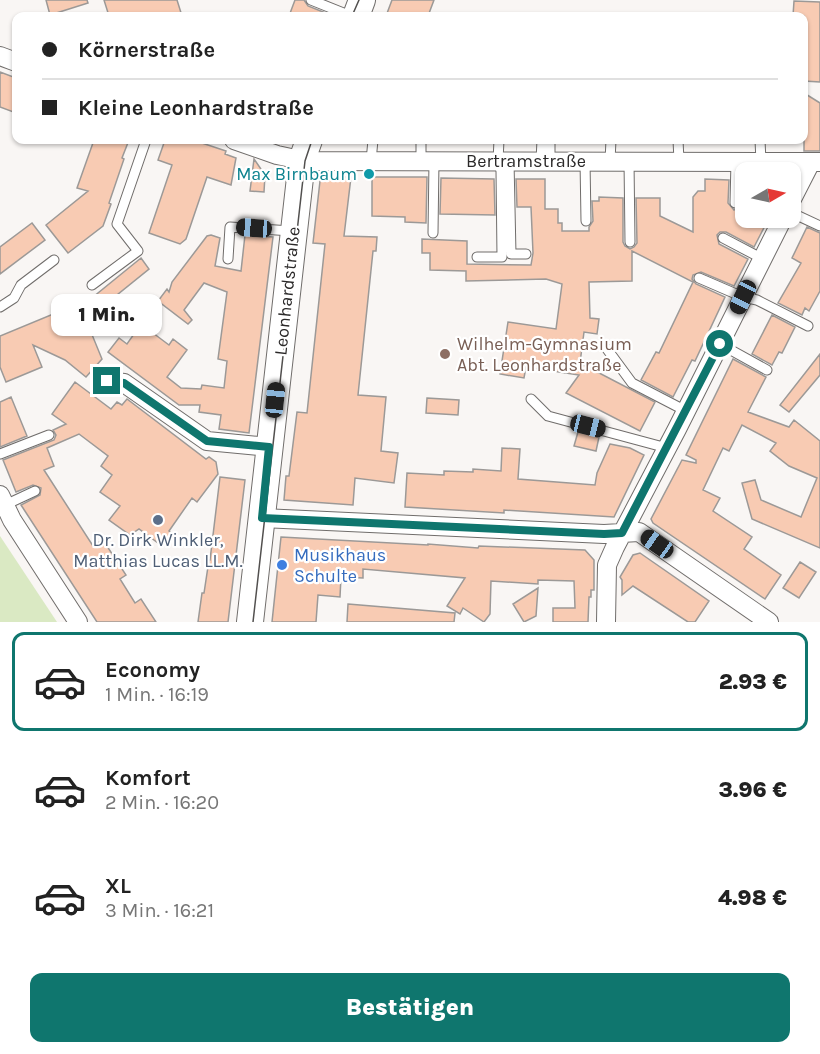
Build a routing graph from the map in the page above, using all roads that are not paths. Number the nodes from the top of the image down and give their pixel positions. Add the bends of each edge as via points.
1 (311, 0) edge
2 (341, 12) edge
3 (145, 144) edge
4 (246, 144) edge
5 (373, 144) edge
6 (422, 144) edge
7 (500, 144) edge
8 (543, 144) edge
9 (549, 144) edge
10 (611, 144) edge
11 (678, 144) edge
12 (760, 144) edge
13 (305, 150) edge
14 (371, 161) junction
15 (427, 161) junction
16 (503, 161) junction
17 (545, 161) junction
18 (585, 161) junction
19 (610, 161) junction
20 (629, 161) junction
21 (679, 161) junction
22 (736, 161) joint
23 (760, 162) joint
24 (815, 162) edge
25 (801, 185) edge
26 (801, 217) edge
27 (586, 221) dead end
28 (820, 226) edge
29 (778, 228) edge
30 (294, 231) junction
31 (433, 233) dead end
32 (723, 238) dead end
33 (630, 242) dead end
34 (526, 254) dead end
35 (477, 257) dead end
36 (763, 258) junction
37 (228, 259) dead end
38 (54, 260) dead end
39 (699, 278) dead end
40 (92, 285) dead end
41 (743, 297) junction
42 (0, 306) edge
43 (808, 326) dead end
44 (720, 344) junction
45 (608, 349) dead end
46 (767, 370) dead end
47 (107, 381) dead end
48 (531, 399) dead end
49 (686, 411) junction
50 (49, 435) dead end
51 (269, 447) junction
52 (667, 448) junction
53 (0, 454) edge
54 (35, 491) dead end
55 (2, 500) edge
56 (262, 518) junction
57 (622, 533) junction
58 (78, 622) edge
59 (250, 622) edge
60 (606, 622) edge
61 (769, 622) edge

1 - 2 lane
3 - 40 lane via 117,224 138,251
4 - 13 street, Bertramstraße via 277,154
5 - 14 lane
6 - 15 lane
7 - 16 lane
8 - 17 lane
9 - 17 lane
10 - 19 lane
11 - 21 lane
12 - 23 lane
13 - 14 street, Bertramstraße
13 - 30 street, Leonhardstraße
14 - 15 street, Bertramstraße
15 - 16 street, Bertramstraße
15 - 31 lane
16 - 17 street, Bertramstraße
16 - 34 lane via 511,254
16 - 35 lane via 502,257
17 - 18 street, Bertramstraße
18 - 19 street, Bertramstraße
18 - 27 lane
19 - 20 street, Bertramstraße
20 - 21 street, Bertramstraße
20 - 33 lane
21 - 22 street, Bertramstraße
22 - 23 street, Bertramstraße
24 - 25 street
26 - 28 lane
29 - 36 street
30 - 37 lane via 230,227
30 - 51 street, Leonhardstraße
32 - 36 lane
36 - 41 street
38 - 42 lane
39 - 41 lane
41 - 43 lane
41 - 44 street
44 - 46 lane
44 - 49 street
45 - 49 lane via 632,383
47 - 51 street via 124,383 207,441
48 - 52 lane via 548,416
49 - 52 street
50 - 53 lane
51 - 56 street, Leonhardstraße
52 - 57 street
54 - 55 lane
55 - 58 street
56 - 57 street
56 - 59 street, Leonhardstraße
57 - 60 street via 607,565
57 - 61 street via 639,532

